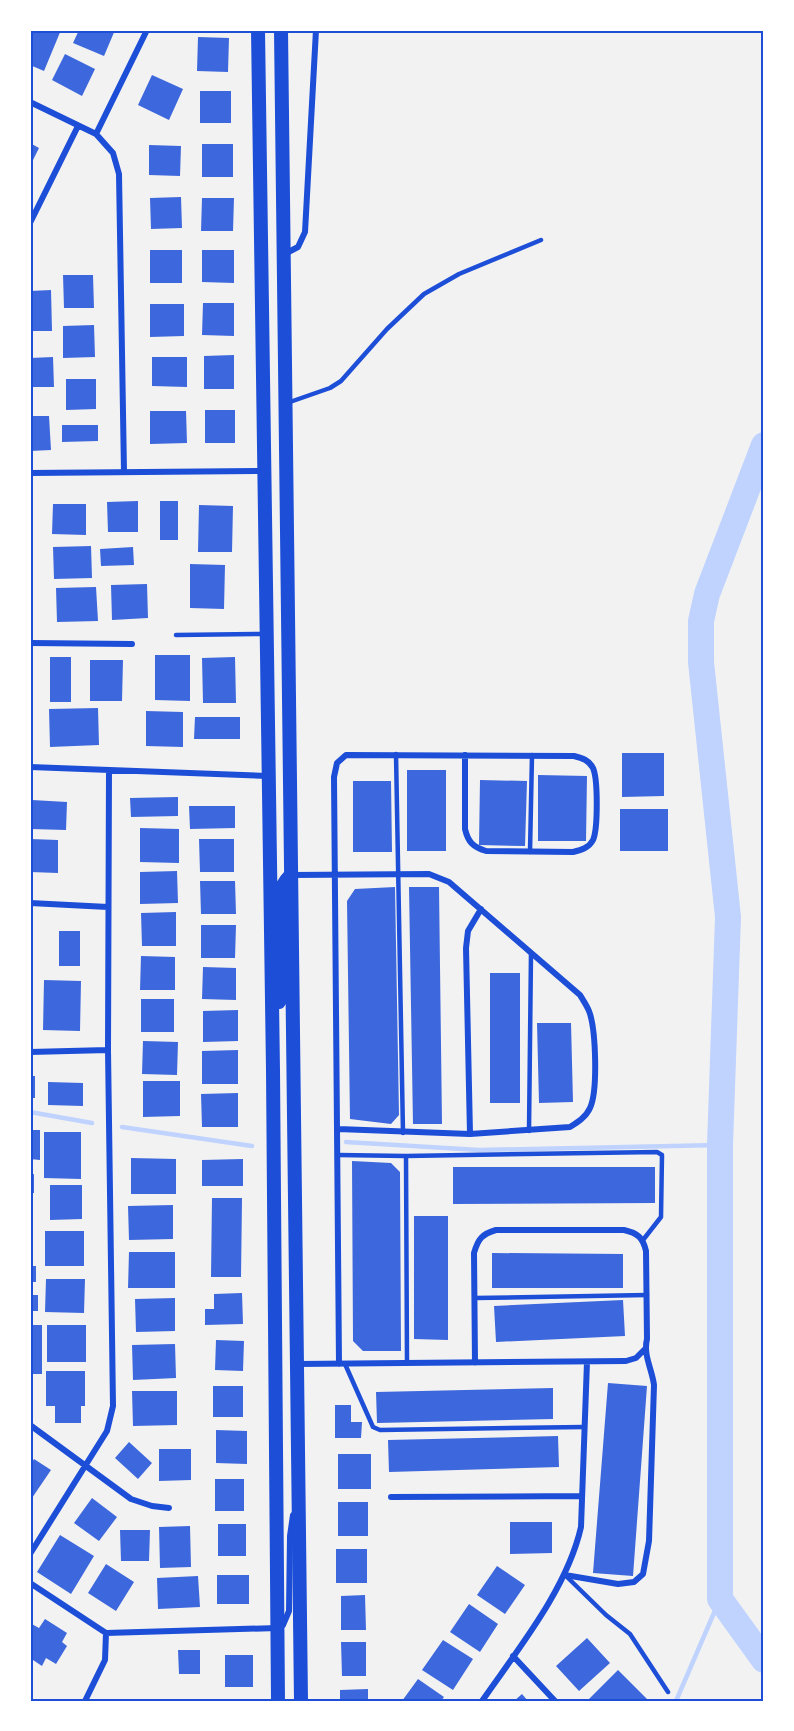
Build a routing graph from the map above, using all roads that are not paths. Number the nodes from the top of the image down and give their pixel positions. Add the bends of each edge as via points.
1 (147, 30) edge
2 (258, 30) edge
3 (281, 30) edge
4 (316, 30) edge
5 (30, 102) edge
6 (78, 126) junction
7 (96, 134) junction
8 (30, 223) edge
9 (541, 240) dead end
10 (283, 256) junction
11 (284, 404) junction
12 (263, 471) junction
13 (124, 472) junction
14 (30, 473) edge
15 (267, 634) junction
16 (176, 635) dead end
17 (30, 643) edge
18 (132, 644) dead end
19 (396, 754) junction
20 (465, 755) junction
21 (532, 755) junction
22 (30, 767) edge
23 (109, 770) junction
24 (268, 777) junction
25 (530, 852) junction
26 (334, 874) junction
27 (399, 874) junction
28 (291, 875) junction
29 (30, 903) edge
30 (108, 907) junction
31 (481, 909) junction
32 (531, 953) junction
33 (108, 1050) junction
34 (30, 1052) edge
35 (273, 1070) junction
36 (338, 1129) junction
37 (529, 1131) junction
38 (403, 1133) junction
39 (470, 1134) junction
40 (338, 1155) junction
41 (406, 1156) junction
42 (643, 1240) junction
43 (647, 1295) junction
44 (475, 1298) junction
45 (644, 1350) junction
46 (587, 1362) junction
47 (407, 1363) junction
48 (475, 1363) junction
49 (298, 1364) junction
50 (342, 1364) junction
51 (30, 1425) edge
52 (584, 1427) junction
53 (85, 1466) junction
54 (299, 1475) junction
55 (582, 1496) junction
56 (391, 1497) dead end
57 (170, 1508) dead end
58 (30, 1554) edge
59 (565, 1575) junction
60 (30, 1583) edge
61 (277, 1628) junction
62 (106, 1634) junction
63 (513, 1656) junction
64 (668, 1692) dead end
65 (85, 1701) edge
66 (278, 1701) edge
67 (301, 1701) edge
68 (482, 1701) edge
69 (555, 1701) edge

1 - 7 street
2 - 12 main road
3 - 10 main road
4 - 10 street via 305,232 298,247
5 - 6 street
6 - 7 street
6 - 8 street
7 - 13 street via 112,153 119,174
9 - 11 lane via 459,274 424,294 341,381 308,398
10 - 11 main road
11 - 28 main road
12 - 13 street
12 - 15 main road
13 - 14 street
15 - 16 lane
15 - 24 main road
17 - 18 street
19 - 20 street
19 - 26 street via 346,755 337,763
19 - 27 lane
20 - 21 street
20 - 25 street via 467,840 486,851
21 - 25 lane
21 - 25 street via 574,756 593,767 595,830 584,849
22 - 23 street
23 - 24 street
23 - 30 street
24 - 35 main road
26 - 27 street
26 - 28 street
26 - 36 street
27 - 31 street via 429,873 449,882
27 - 38 lane
28 - 35 main road via 281,893 283,958
28 - 49 main road
29 - 30 street
30 - 33 street
31 - 32 street
31 - 39 street via 468,931 466,948
32 - 37 lane
32 - 37 street via 580,995 590,1012 594,1092 590,1108 570,1127
33 - 34 street
33 - 53 street via 113,1406 107,1431
35 - 61 main road
36 - 38 street
36 - 40 street
37 - 39 street
38 - 39 street
40 - 41 lane
40 - 50 street
41 - 42 lane via 657,1152 662,1155 661,1217
41 - 47 lane
42 - 43 street
42 - 44 street via 635,1232 624,1230 496,1230 477,1242
43 - 44 lane
43 - 45 street
44 - 48 street
45 - 46 street via 626,1361
45 - 59 street via 654,1385 649,1541 643,1574 634,1582 618,1584
46 - 48 street
46 - 52 street
47 - 48 street
47 - 50 street
49 - 50 street
49 - 54 main road
50 - 52 lane via 373,1427 380,1430
51 - 53 street
52 - 55 street
53 - 57 street via 131,1499
53 - 58 street
54 - 61 street via 290,1536 289,1611 283,1625
54 - 67 main road
55 - 56 street
55 - 59 street via 581,1527
59 - 63 street
59 - 64 lane via 630,1634
60 - 62 street
61 - 62 street
61 - 66 main road
62 - 65 street via 105,1660
63 - 68 street
63 - 69 street

